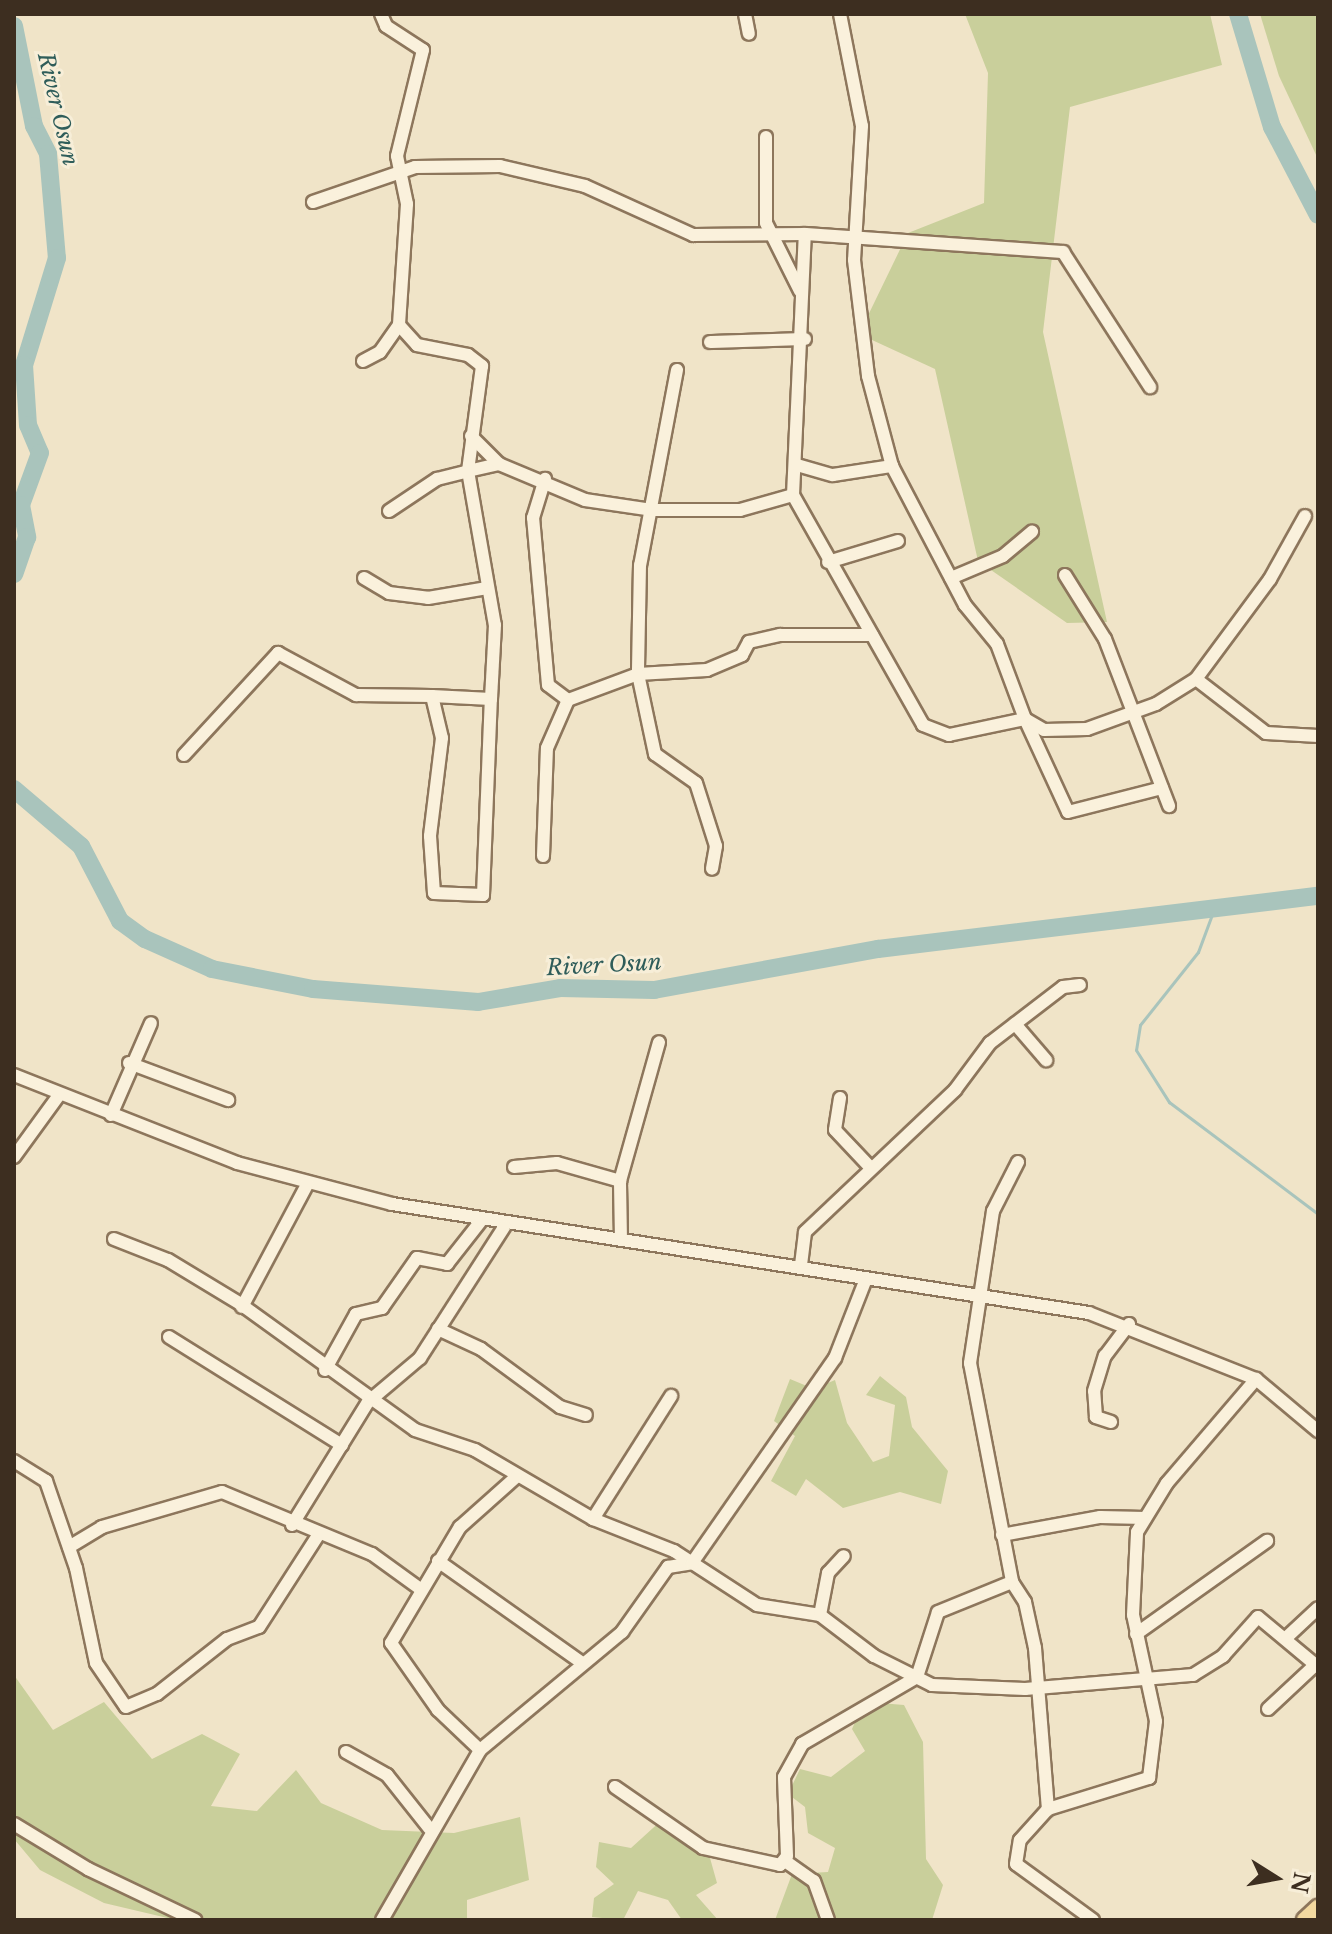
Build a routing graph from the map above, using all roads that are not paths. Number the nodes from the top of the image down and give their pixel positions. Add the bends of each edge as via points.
1 (381, 14) edge
2 (745, 14) edge
3 (840, 14) edge
4 (749, 34) dead end
5 (766, 137) dead end
6 (400, 173) junction
7 (313, 202) dead end
8 (805, 234) junction
9 (773, 236) junction
10 (857, 238) junction
11 (800, 291) junction
12 (399, 325) junction
13 (805, 339) junction
14 (710, 342) dead end
15 (363, 361) dead end
16 (677, 370) dead end
17 (1150, 387) dead end
18 (471, 436) junction
19 (499, 464) junction
20 (797, 465) junction
21 (892, 466) junction
22 (468, 471) junction
23 (545, 479) junction
24 (793, 495) junction
25 (653, 510) junction
26 (389, 511) dead end
27 (1305, 516) dead end
28 (1032, 532) dead end
29 (898, 541) dead end
30 (828, 562) junction
31 (1065, 575) dead end
32 (364, 578) dead end
33 (951, 578) junction
34 (487, 588) junction
35 (872, 635) junction
36 (638, 674) junction
37 (1196, 679) junction
38 (432, 696) junction
39 (491, 699) junction
40 (568, 700) junction
41 (1132, 715) junction
42 (1025, 719) junction
43 (1318, 736) edge
44 (184, 755) dead end
45 (1162, 788) junction
46 (1169, 806) dead end
47 (543, 856) dead end
48 (712, 869) dead end
49 (1080, 985) dead end
50 (151, 1023) dead end
51 (1015, 1024) junction
52 (659, 1042) dead end
53 (1046, 1060) dead end
54 (129, 1063) junction
55 (14, 1075) edge
56 (59, 1095) junction
57 (840, 1098) dead end
58 (228, 1100) dead end
59 (111, 1115) junction
60 (14, 1157) edge
61 (1018, 1162) dead end
62 (869, 1166) junction
63 (514, 1167) dead end
64 (620, 1181) junction
65 (308, 1183) junction
66 (480, 1222) junction
67 (504, 1227) junction
68 (114, 1239) dead end
69 (621, 1240) junction
70 (801, 1265) junction
71 (866, 1279) junction
72 (982, 1298) junction
73 (242, 1307) junction
74 (1129, 1324) junction
75 (438, 1329) junction
76 (169, 1337) dead end
77 (325, 1370) junction
78 (1256, 1379) junction
79 (671, 1396) dead end
80 (368, 1402) junction
81 (586, 1415) dead end
82 (1111, 1422) dead end
83 (1318, 1431) edge
84 (342, 1445) junction
85 (14, 1461) edge
86 (515, 1478) junction
87 (1145, 1518) junction
88 (593, 1519) junction
89 (292, 1525) junction
90 (1002, 1535) junction
91 (317, 1537) junction
92 (1267, 1541) dead end
93 (69, 1547) junction
94 (844, 1556) dead end
95 (438, 1561) junction
96 (692, 1563) junction
97 (1012, 1582) junction
98 (419, 1588) junction
99 (1318, 1608) edge
100 (820, 1615) junction
101 (1136, 1634) junction
102 (1287, 1637) junction
103 (582, 1663) junction
104 (1317, 1666) edge
105 (917, 1677) junction
106 (1151, 1680) junction
107 (1035, 1686) junction
108 (1268, 1709) dead end
109 (480, 1750) junction
110 (346, 1752) dead end
111 (615, 1787) dead end
112 (1048, 1809) junction
113 (14, 1824) edge
114 (429, 1828) junction
115 (785, 1861) junction
116 (1318, 1908) edge
117 (195, 1920) edge
118 (382, 1920) edge
119 (828, 1920) edge
120 (1093, 1920) edge
121 (1305, 1920) edge

1 - 6 street via 386,26 423,50 397,156
2 - 4 street
3 - 10 street via 862,126
5 - 9 street via 766,223
6 - 7 street
6 - 9 street via 429,165 500,166 585,186 683,233
6 - 12 street via 407,204
8 - 9 street
8 - 10 street
8 - 11 street
9 - 11 street
10 - 17 street via 1063,252
10 - 21 street via 857,325
11 - 13 street
12 - 15 street via 380,352
12 - 18 street via 417,345 477,358 483,375
13 - 14 street
13 - 20 street via 794,410
16 - 25 street
18 - 19 street
18 - 22 street
19 - 22 street
19 - 23 street
20 - 21 street via 833,475
20 - 24 street
21 - 33 street
22 - 26 street via 437,479
22 - 34 street
23 - 25 street via 598,504
23 - 40 street via 533,518 548,685
24 - 25 street via 740,510
24 - 30 street
25 - 36 street via 640,565
27 - 37 street via 1270,579
28 - 33 street via 1003,556
29 - 30 street
30 - 35 street
31 - 41 street via 1105,639
32 - 34 street via 389,593 428,598
33 - 42 street via 997,644
34 - 39 street via 495,625
35 - 36 street via 780,635 749,642 731,662 707,670
35 - 42 street via 910,708 931,731 949,735
36 - 40 street
36 - 48 street via 655,754 696,783 716,846
37 - 41 street
37 - 43 street via 1266,733
38 - 39 street
38 - 39 street via 442,738 430,824 432,891 478,898 485,887
38 - 44 street via 356,695 278,653
40 - 47 street via 547,748
41 - 42 street via 1078,731 1044,730
41 - 45 street
42 - 45 street via 1068,812
45 - 46 street
49 - 51 street via 1063,987
50 - 54 street
51 - 53 street
51 - 62 street
52 - 64 street
54 - 58 street
54 - 59 street
55 - 56 street
56 - 59 street
56 - 60 street
57 - 62 street via 832,1111 835,1130
59 - 65 street
61 - 72 street via 993,1211
62 - 70 street via 805,1232
63 - 64 street via 557,1163
64 - 69 street
65 - 66 street
65 - 73 street
66 - 67 street
66 - 77 street via 447,1264 417,1258 382,1308 356,1314
67 - 69 street
67 - 75 street
68 - 73 street via 168,1260
69 - 70 street
70 - 71 street
71 - 72 street
71 - 96 street via 835,1358
72 - 74 street
72 - 90 street via 970,1363
73 - 77 street
74 - 78 street
74 - 82 street via 1105,1356 1094,1391 1096,1417
75 - 80 street via 397,1383
75 - 81 street via 481,1349 560,1407
76 - 84 street
77 - 80 street
78 - 83 street
78 - 87 street
79 - 88 street
80 - 84 street
80 - 86 street via 415,1430 504,1464
84 - 89 street
85 - 93 street via 46,1481
86 - 88 street
86 - 95 street via 460,1527
87 - 90 street via 1100,1517
87 - 101 street via 1131,1556
88 - 96 street
89 - 91 street
89 - 93 street via 218,1492 102,1527
90 - 97 street
91 - 93 street via 259,1627 227,1639 157,1694 126,1707 96,1663
91 - 98 street via 372,1554
92 - 101 street
94 - 100 street via 828,1573
95 - 98 street
95 - 103 street
96 - 100 street via 757,1605
96 - 103 street via 668,1567 639,1614
97 - 105 street via 938,1612
97 - 107 street via 1030,1622
98 - 109 street via 392,1649
99 - 102 street
100 - 105 street
101 - 106 street
102 - 104 street
102 - 106 street via 1258,1617 1215,1663 1193,1675
103 - 109 street via 515,1728
104 - 108 street
105 - 107 street via 960,1689
105 - 115 street via 867,1701 789,1760
106 - 107 street
106 - 112 street via 1149,1778
107 - 112 street
109 - 114 street
110 - 114 street via 387,1775
111 - 115 street via 703,1848 774,1867
112 - 120 street via 1025,1828 1016,1864
113 - 117 street
114 - 118 street
115 - 119 street via 814,1881
116 - 121 main road

